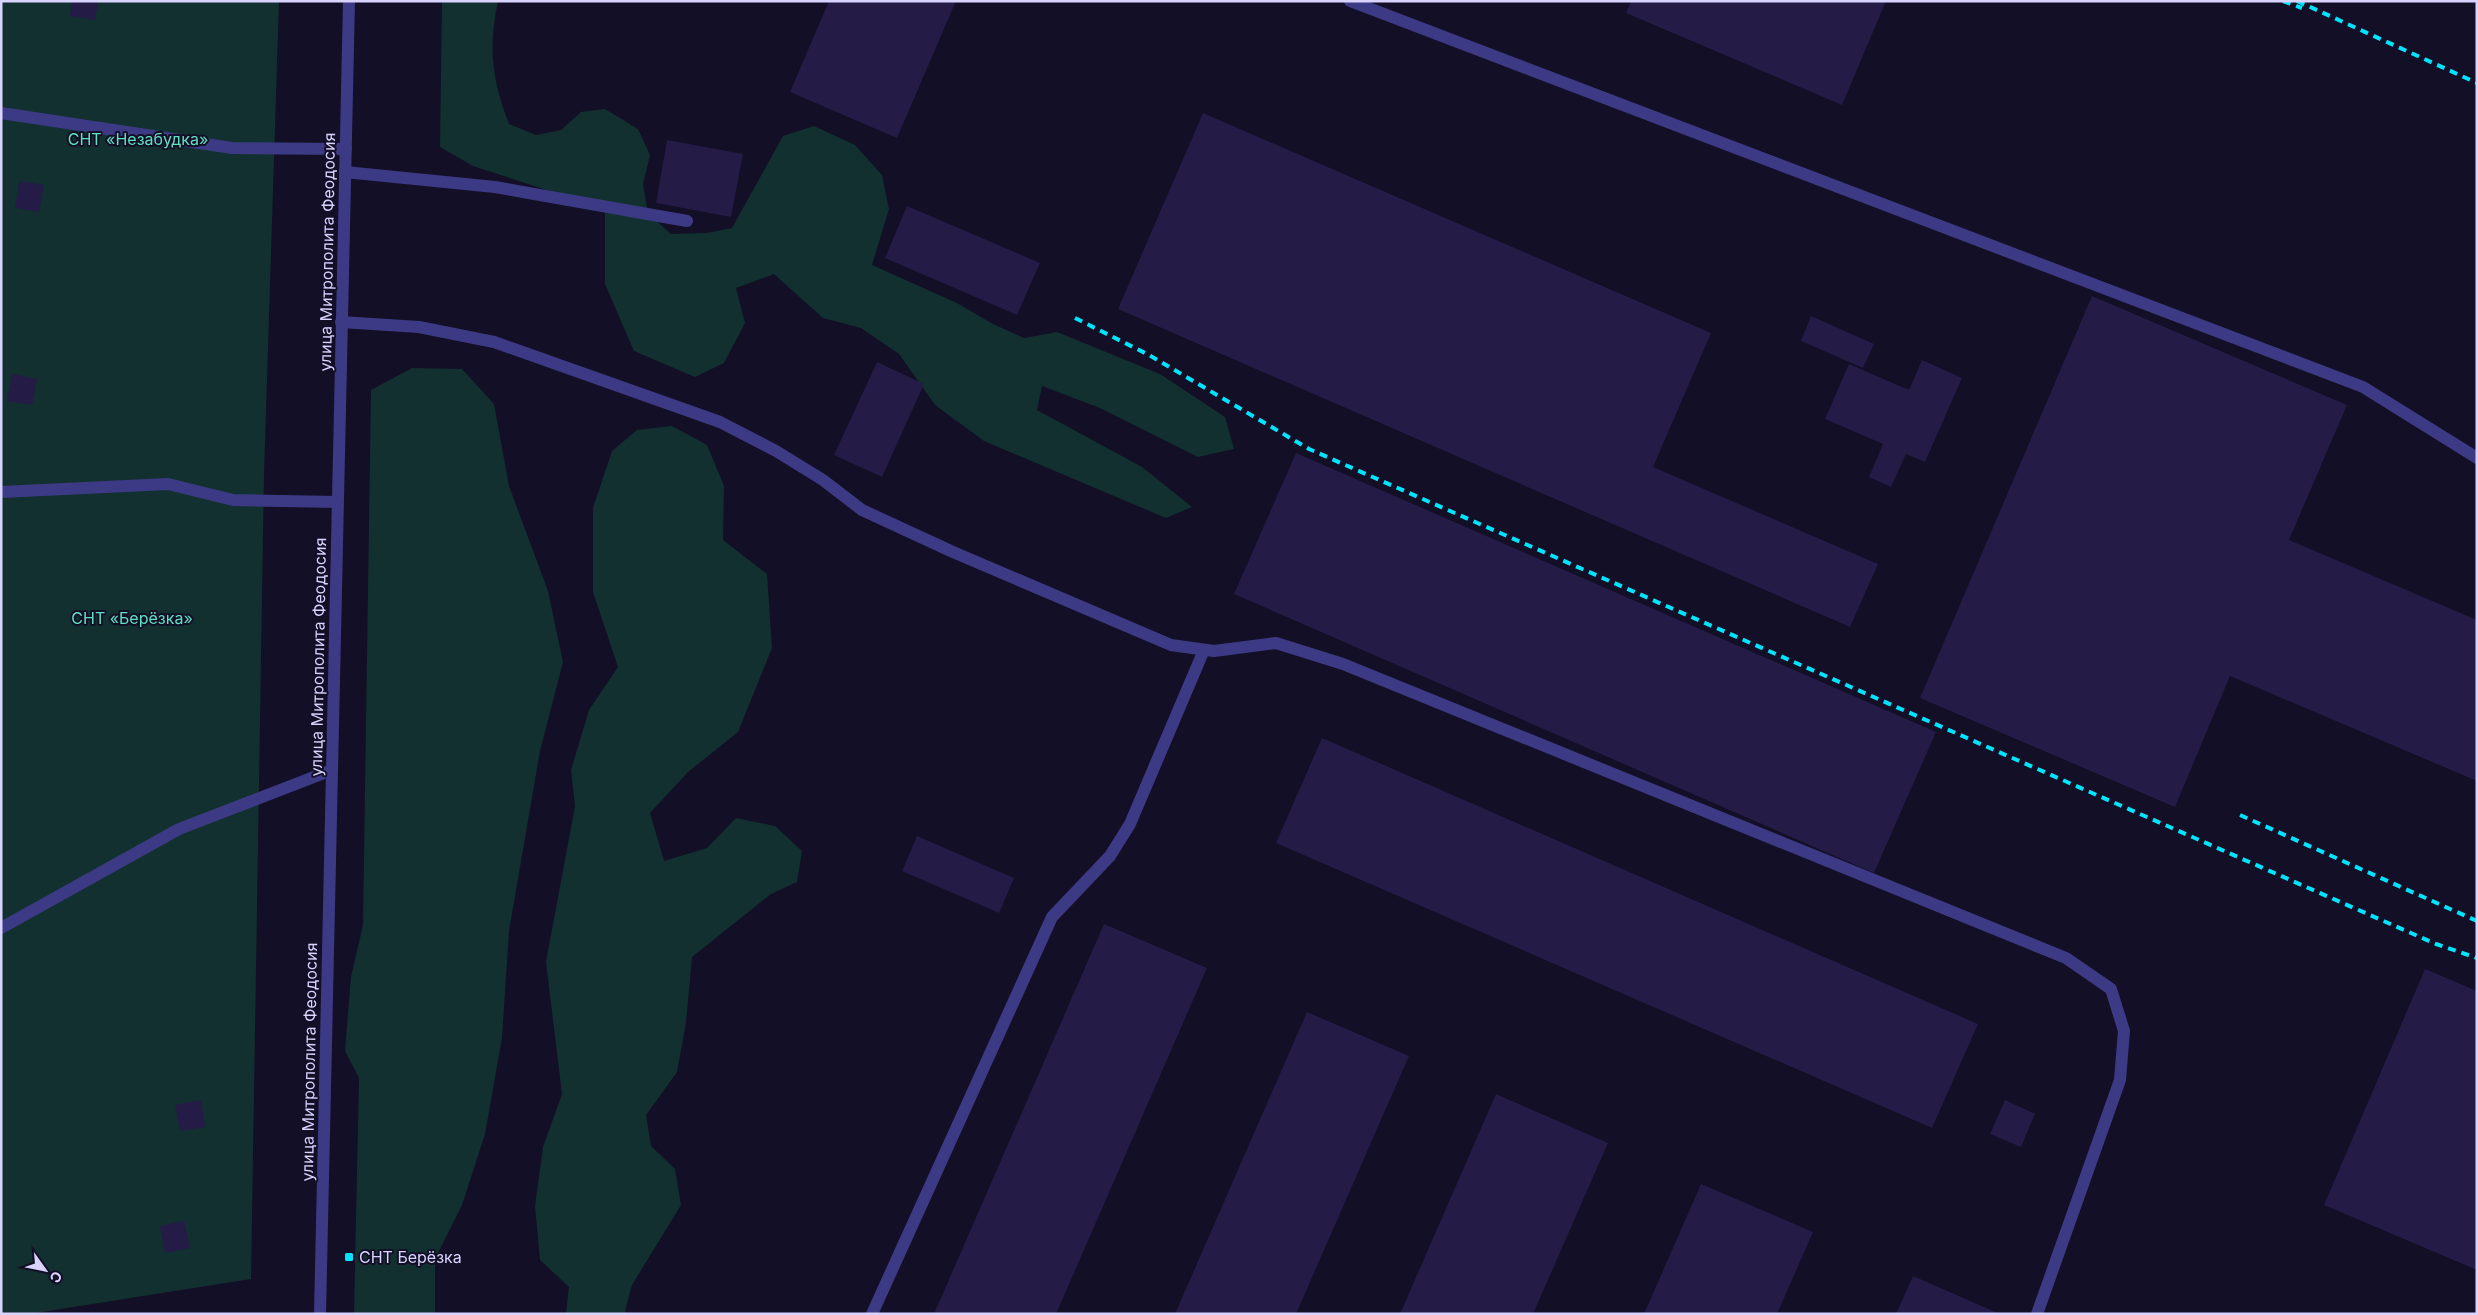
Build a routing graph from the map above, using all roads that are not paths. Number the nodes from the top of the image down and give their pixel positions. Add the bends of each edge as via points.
1 (349, 1) edge
2 (1350, 1) edge
3 (1, 113) edge
4 (346, 149) junction
5 (345, 172) junction
6 (688, 221) dead end
7 (342, 322) junction
8 (2477, 458) edge
9 (1, 492) edge
10 (338, 502) junction
11 (1204, 650) junction
12 (332, 770) junction
13 (1, 928) edge
14 (320, 1314) edge
15 (872, 1314) edge
16 (2037, 1314) edge

1 - 4 street, улица Митрополита Феодосия
2 - 8 street via 2363,387
3 - 4 street via 232,148
4 - 5 street, улица Митрополита Феодосия
5 - 6 street via 495,186
5 - 7 street, улица Митрополита Феодосия
7 - 10 street, улица Митрополита Феодосия
7 - 11 street via 419,327 494,342 720,422 823,480 862,510 1171,645
9 - 10 street via 168,484 233,500
10 - 12 street, улица Митрополита Феодосия
11 - 15 street via 1130,824 1110,856 1052,917
11 - 16 street via 1276,643 1343,664 2066,958 2111,989 2124,1031 2120,1080
12 - 13 street via 179,829
12 - 14 street, улица Митрополита Феодосия

